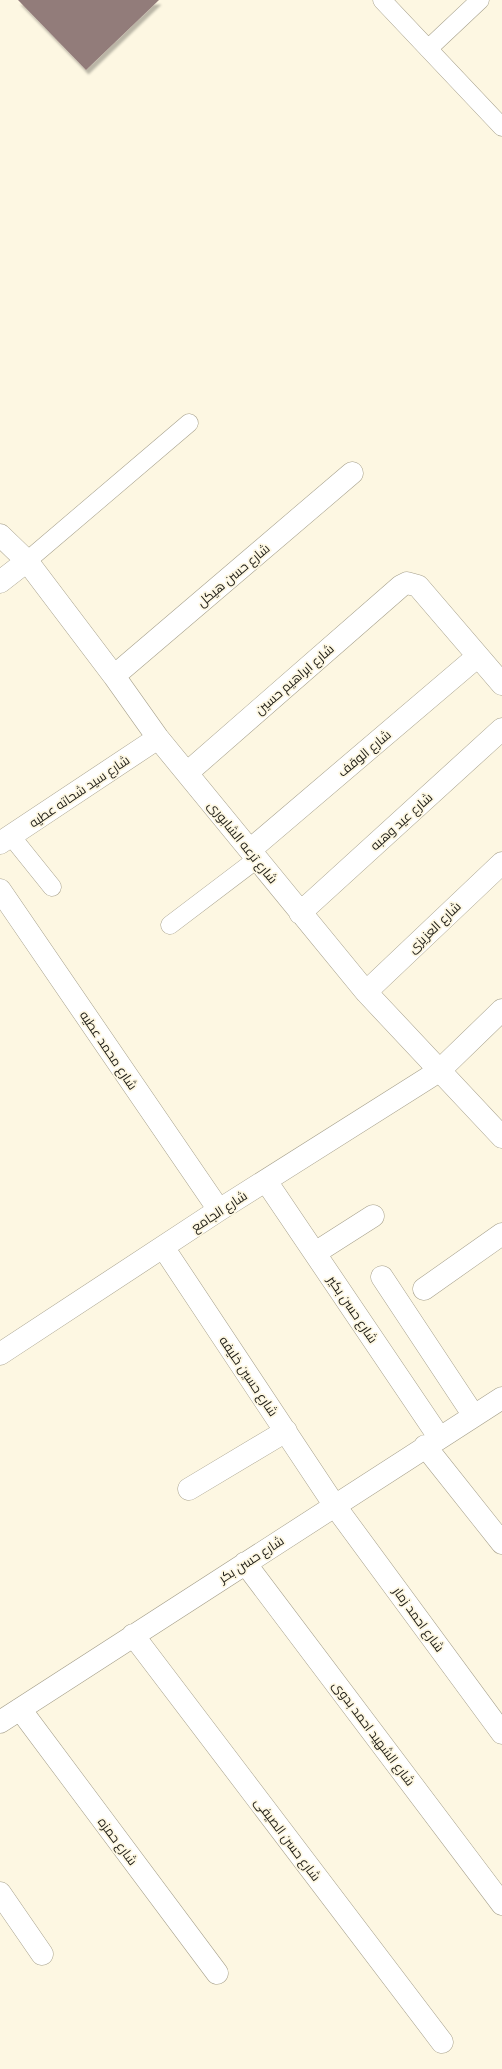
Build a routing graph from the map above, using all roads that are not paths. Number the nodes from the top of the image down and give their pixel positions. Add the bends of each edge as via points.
1 (382, 0) edge
2 (480, 0) edge
3 (428, 49) junction
4 (502, 127) edge
5 (189, 423) dead end
6 (352, 473) dead end
7 (3, 543) edge
8 (27, 561) junction
9 (0, 582) edge
10 (478, 656) junction
11 (114, 676) junction
12 (502, 684) edge
13 (502, 729) edge
14 (158, 738) junction
15 (187, 773) junction
16 (6, 840) edge
17 (253, 855) junction
18 (502, 862) edge
19 (52, 887) dead end
20 (0, 890) edge
21 (300, 913) junction
22 (170, 925) dead end
23 (366, 992) junction
24 (502, 1010) edge
25 (439, 1071) junction
26 (499, 1129) edge
27 (266, 1181) junction
28 (218, 1210) junction
29 (373, 1216) dead end
30 (502, 1234) edge
31 (163, 1247) junction
32 (315, 1253) junction
33 (382, 1277) dead end
34 (424, 1289) dead end
35 (0, 1354) edge
36 (502, 1398) edge
37 (474, 1416) junction
38 (286, 1431) junction
39 (432, 1442) junction
40 (188, 1489) dead end
41 (335, 1506) junction
42 (502, 1542) edge
43 (245, 1563) junction
44 (133, 1635) junction
45 (20, 1709) junction
46 (0, 1722) edge
47 (502, 1733) edge
48 (0, 1894) edge
49 (502, 1904) edge
50 (42, 1954) dead end
51 (216, 1973) dead end
52 (442, 2042) dead end

1 - 3 lane
2 - 3 lane
3 - 4 lane
5 - 8 lane
6 - 11 street, شارع حسن هيكل
7 - 8 street, شارع ترعه الشابورى
8 - 9 street
8 - 11 street, شارع ترعه الشابورى
10 - 12 street
10 - 15 street, شارع ابراهيم حسين via 418,586 407,583
10 - 17 street, شارع الوقف
11 - 14 street, شارع ترعه الشابورى
13 - 21 street, شارع عيد وهبه
14 - 15 street, شارع ترعه الشابورى
14 - 16 street, شارع سيد شحاته عطيه
15 - 17 street, شارع ترعه الشابورى
16 - 19 lane
17 - 21 street, شارع ترعه الشابورى
17 - 22 lane
18 - 23 street, شارع العزيزى
20 - 28 street, شارع محمد عطيه
21 - 23 street, شارع ترعه الشابورى
23 - 25 street, شارع ترعه الشابورى
24 - 25 street, شارع الجامع
25 - 26 street, شارع ترعه الشابورى
25 - 27 street, شارع الجامع
27 - 28 street, شارع الجامع
27 - 32 street, شارع حسن بكير
28 - 31 street, شارع الجامع
29 - 32 street
30 - 34 street
31 - 35 street, شارع الجامع
31 - 38 street, شارع حسين خليفه
32 - 39 street, شارع حسن بكير
33 - 37 street
36 - 37 street, شارع حسن بكر
37 - 39 street, شارع حسن بكر
38 - 40 street
38 - 41 street, شارع حسين خليفه
39 - 41 street, شارع حسن بكر
39 - 42 street, شارع حسن بكير
41 - 43 street, شارع حسن بكر
41 - 47 street, شارع احمد زمار
43 - 44 street, شارع حسن بكر
43 - 49 street, شارع الشهيد احمد بدوى
44 - 45 street, شارع حسن بكر
44 - 52 street, شارع حسن الصيفى
45 - 46 street, شارع حسن بكر
45 - 51 street, شارع حمزه
48 - 50 street

